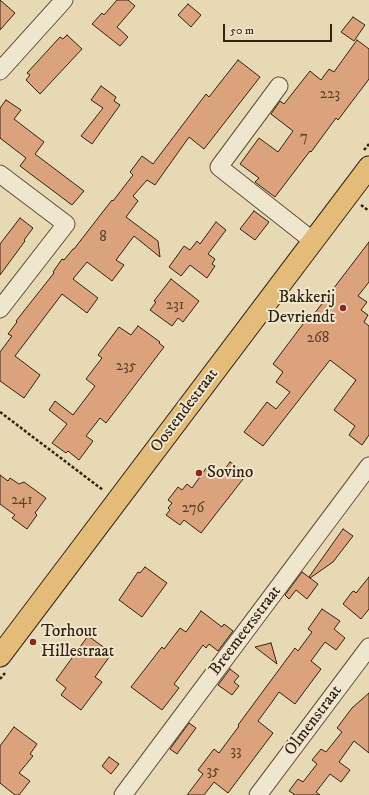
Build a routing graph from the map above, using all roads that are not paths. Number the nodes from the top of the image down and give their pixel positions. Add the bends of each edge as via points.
1 (64, 0) edge
2 (0, 71) edge
3 (279, 86) dead end
4 (369, 166) edge
5 (0, 174) edge
6 (313, 241) junction
7 (0, 309) edge
8 (369, 466) edge
9 (369, 647) edge
10 (0, 656) edge
11 (123, 795) edge
12 (258, 795) edge

1 - 2 street
3 - 6 street via 219,167
4 - 6 main road, Oostendestraat
5 - 7 street via 66,224
6 - 10 main road, Oostendestraat
8 - 11 street, Breemeersstraat
9 - 12 street, Olmenstraat

